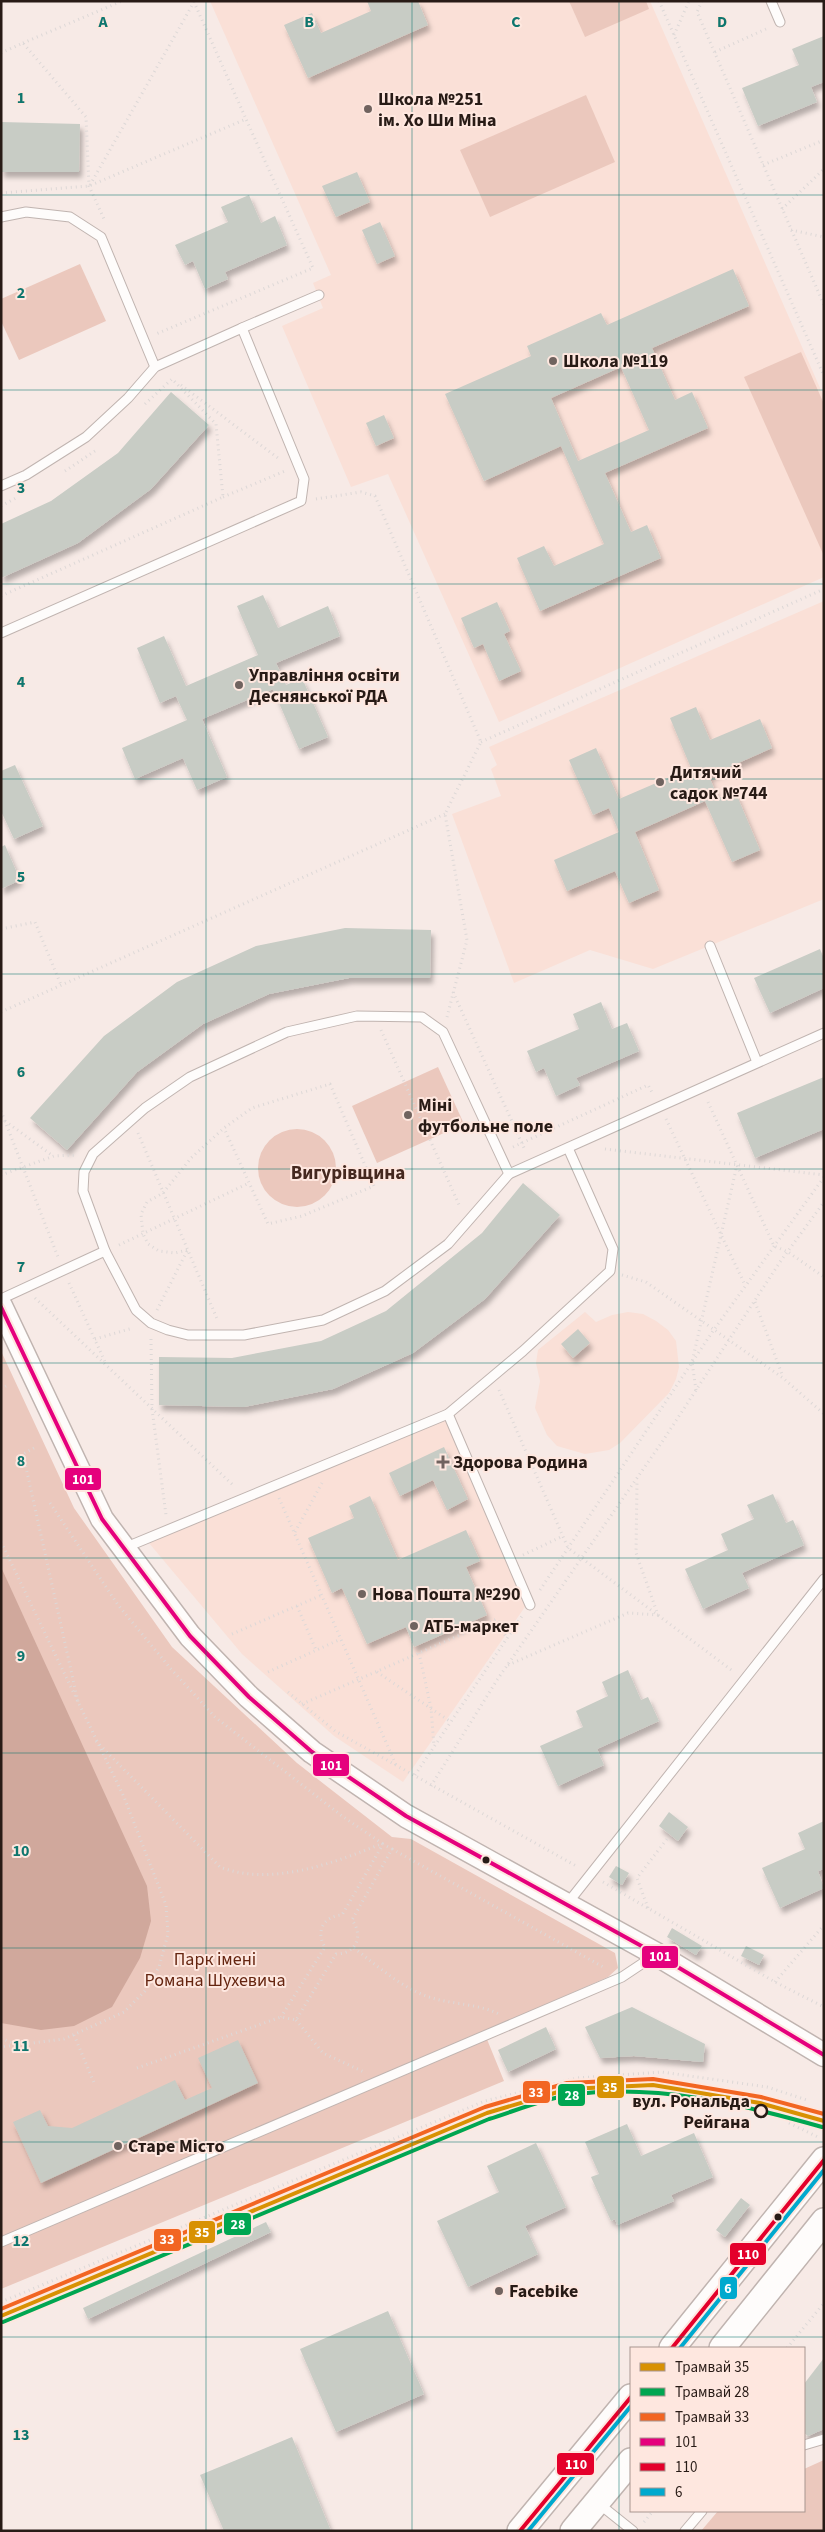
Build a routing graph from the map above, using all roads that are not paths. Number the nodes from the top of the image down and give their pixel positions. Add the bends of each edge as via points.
1 (771, 1) edge
2 (780, 22) road end
3 (1, 217) edge
4 (319, 295) dead end
5 (242, 328) junction
6 (154, 367) junction
7 (1, 486) edge
8 (1, 633) edge
9 (710, 946) dead end
10 (824, 1034) edge
11 (757, 1062) junction
12 (571, 1146) junction
13 (509, 1174) junction
14 (105, 1251) junction
15 (1, 1299) edge
16 (1, 1306) edge
17 (448, 1414) junction
18 (122, 1549) junction
19 (824, 1579) edge
20 (530, 1605) road end
21 (566, 1906) junction
22 (656, 1954) junction
23 (824, 2055) edge
24 (824, 2160) edge
25 (824, 2222) edge
26 (1, 2242) edge
27 (673, 2347) edge
28 (723, 2347) edge
29 (630, 2398) edge
30 (824, 2439) edge
31 (805, 2445) edge
32 (630, 2462) edge
33 (598, 2503) junction
34 (701, 2512) edge
35 (520, 2531) edge
36 (574, 2531) edge
37 (633, 2531) edge
38 (685, 2531) edge

1 - 2 lane
3 - 6 lane via 26,212 70,217 101,237
4 - 5 lane
5 - 6 lane
5 - 8 lane via 304,479 301,501
6 - 7 lane via 128,398 86,437 26,475
9 - 11 lane
10 - 11 lane
11 - 12 lane
12 - 13 lane
12 - 17 lane via 613,1249 610,1271
13 - 14 lane via 448,1244 385,1291 323,1320 244,1335 188,1336 150,1323 136,1310
13 - 14 lane via 443,1032 422,1017 357,1016 287,1032 190,1077 132,1119 93,1154 84,1172 84,1191
14 - 15 lane
16 - 18 street via 102,1519
17 - 18 lane
17 - 20 lane
18 - 21 street via 190,1636 249,1697 312,1752 406,1816
19 - 21 lane
21 - 22 street
22 - 23 street
22 - 26 lane via 622,1977
24 - 27 main road
25 - 28 main road
29 - 35 main road
30 - 31 lane
32 - 33 main road
33 - 36 main road
33 - 37 lane
34 - 38 lane

